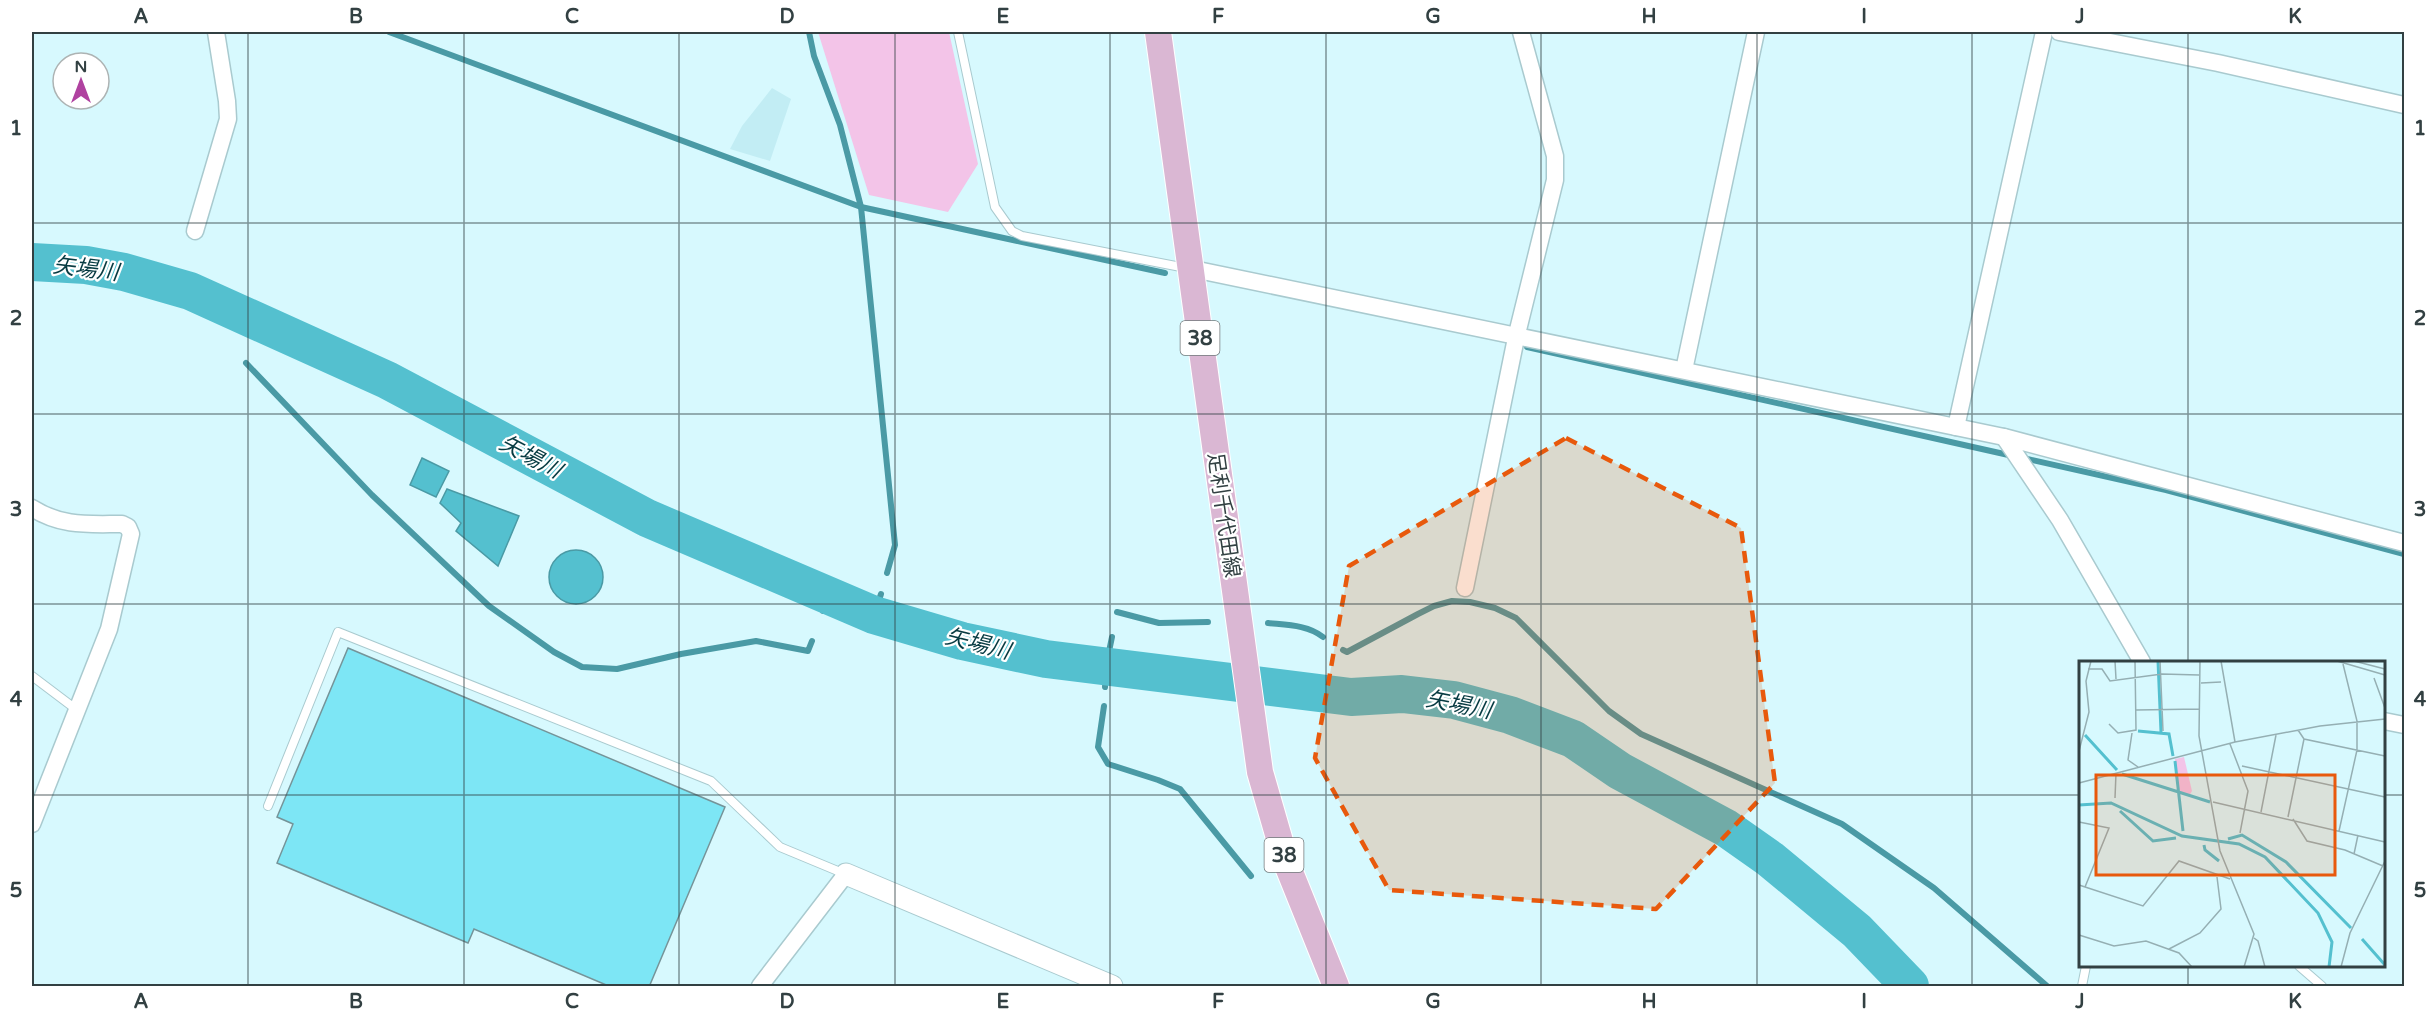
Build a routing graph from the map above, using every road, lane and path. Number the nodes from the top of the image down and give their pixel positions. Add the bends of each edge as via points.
1 (216, 32) edge
2 (958, 32) edge
3 (1158, 32) edge
4 (1521, 32) edge
5 (1756, 32) edge
6 (2044, 32) edge
7 (2060, 32) edge
8 (2404, 105) edge
9 (195, 231) dead end
10 (1193, 269) junction
11 (1516, 338) junction
12 (1684, 370) junction
13 (1956, 427) junction
14 (2004, 437) junction
15 (32, 508) edge
16 (2404, 543) edge
17 (1465, 588) dead end
18 (2141, 661) edge
19 (32, 676) edge
20 (77, 710) junction
21 (2385, 721) edge
22 (2404, 725) edge
23 (268, 806) dead end
24 (32, 824) edge
25 (846, 874) junction
26 (2086, 967) edge
27 (2300, 967) edge
28 (765, 985) edge
29 (1112, 987) edge
30 (1336, 987) edge
31 (2082, 987) edge
32 (2322, 987) edge

1 - 9 street via 228,119
2 - 10 lane via 995,207 1012,231
3 - 10 main road, 足利千代田線 / 38
4 - 11 street via 1555,156 1555,180
5 - 12 street
6 - 13 street
7 - 8 street
10 - 11 street
10 - 30 main road, 足利千代田線 / 38 via 1260,772 1299,898
11 - 12 street
11 - 17 street
12 - 13 street
13 - 14 street
14 - 16 street
14 - 18 street via 2060,520
15 - 20 street via 68,523 122,524 130,530 109,629
19 - 20 lane
20 - 24 street
21 - 22 street
23 - 25 lane via 338,632 711,781 780,847
25 - 28 street
25 - 29 street
26 - 31 lane
27 - 32 lane

